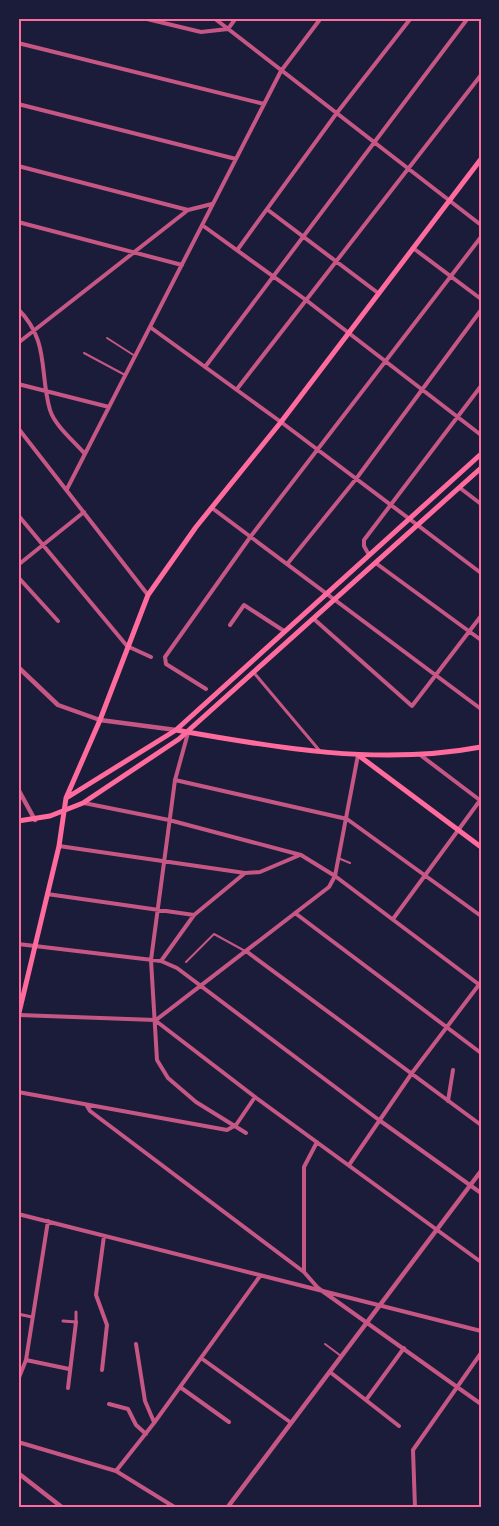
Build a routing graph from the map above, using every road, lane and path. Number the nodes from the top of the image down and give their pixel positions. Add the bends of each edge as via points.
1 (144, 18) edge
2 (214, 18) edge
3 (236, 18) edge
4 (321, 18) edge
5 (411, 18) edge
6 (468, 18) edge
7 (228, 29) junction
8 (18, 44) edge
9 (281, 71) junction
10 (481, 75) edge
11 (18, 104) edge
12 (264, 104) junction
13 (336, 114) junction
14 (372, 142) junction
15 (236, 159) junction
16 (481, 159) edge
17 (18, 166) edge
18 (408, 169) junction
19 (449, 200) junction
20 (212, 204) junction
21 (188, 210) junction
22 (268, 210) junction
23 (18, 222) edge
24 (202, 225) junction
25 (481, 225) edge
26 (303, 235) junction
27 (481, 237) edge
28 (413, 248) junction
29 (238, 249) junction
30 (135, 253) junction
31 (335, 259) junction
32 (182, 265) junction
33 (273, 276) junction
34 (451, 278) junction
35 (378, 293) junction
36 (481, 299) edge
37 (306, 300) junction
38 (18, 309) edge
39 (481, 310) edge
40 (150, 327) junction
41 (35, 330) junction
42 (349, 333) junction
43 (107, 338) dead end
44 (18, 343) edge
45 (84, 353) dead end
46 (135, 356) junction
47 (387, 362) junction
48 (205, 367) junction
49 (125, 375) junction
50 (18, 384) edge
51 (481, 386) edge
52 (237, 389) junction
53 (423, 389) junction
54 (47, 390) junction
55 (109, 408) junction
56 (458, 417) junction
57 (281, 422) junction
58 (18, 428) edge
59 (481, 435) edge
60 (317, 449) junction
61 (85, 454) junction
62 (481, 454) edge
63 (481, 468) edge
64 (356, 479) junction
65 (460, 488) junction
66 (67, 489) junction
67 (390, 504) junction
68 (481, 504) edge
69 (212, 508) junction
70 (84, 512) junction
71 (18, 515) edge
72 (410, 519) junction
73 (419, 527) junction
74 (251, 536) junction
75 (42, 544) junction
76 (369, 555) junction
77 (288, 563) junction
78 (377, 564) junction
79 (18, 565) edge
80 (481, 573) edge
81 (18, 577) edge
82 (326, 593) junction
83 (148, 595) junction
84 (336, 600) junction
85 (481, 616) edge
86 (315, 620) junction
87 (58, 621) dead end
88 (230, 626) dead end
89 (284, 631) junction
90 (469, 632) junction
91 (481, 640) edge
92 (127, 646) junction
93 (151, 657) dead end
94 (18, 667) edge
95 (255, 674) junction
96 (435, 676) junction
97 (206, 689) dead end
98 (481, 709) edge
99 (100, 720) junction
100 (176, 730) junction
101 (188, 732) junction
102 (481, 747) edge
103 (321, 752) junction
104 (418, 753) junction
105 (358, 755) junction
106 (175, 780) junction
107 (18, 789) edge
108 (66, 798) junction
109 (481, 800) edge
110 (83, 803) junction
111 (62, 812) junction
112 (347, 819) junction
113 (35, 820) junction
114 (169, 820) junction
115 (18, 821) edge
116 (458, 830) junction
117 (59, 846) junction
118 (481, 847) edge
119 (301, 855) junction
120 (339, 858) junction
121 (163, 860) junction
122 (350, 863) dead end
123 (245, 873) junction
124 (426, 874) junction
125 (335, 876) junction
126 (46, 894) junction
127 (156, 910) junction
128 (295, 913) junction
129 (194, 915) junction
130 (481, 916) edge
131 (393, 919) junction
132 (18, 944) edge
133 (35, 946) junction
134 (246, 951) junction
135 (151, 960) junction
136 (161, 962) junction
137 (186, 962) dead end
138 (480, 984) edge
139 (201, 985) junction
140 (18, 1016) edge
141 (155, 1020) junction
142 (446, 1028) junction
143 (481, 1053) edge
144 (453, 1070) dead end
145 (412, 1073) junction
146 (18, 1092) edge
147 (255, 1097) junction
148 (448, 1101) junction
149 (87, 1106) junction
150 (378, 1120) junction
151 (236, 1125) junction
152 (481, 1125) edge
153 (246, 1133) dead end
154 (317, 1142) junction
155 (349, 1165) junction
156 (481, 1171) edge
157 (470, 1185) junction
158 (481, 1193) edge
159 (18, 1214) edge
160 (48, 1221) junction
161 (435, 1228) junction
162 (104, 1236) junction
163 (481, 1262) edge
164 (304, 1272) junction
165 (260, 1276) junction
166 (318, 1288) junction
167 (378, 1306) junction
168 (76, 1312) dead end
169 (18, 1314) edge
170 (32, 1317) junction
171 (63, 1321) dead end
172 (366, 1321) junction
173 (76, 1322) junction
174 (481, 1331) edge
175 (136, 1344) dead end
176 (325, 1344) dead end
177 (404, 1348) junction
178 (481, 1353) edge
179 (341, 1356) junction
180 (201, 1358) junction
181 (26, 1360) junction
182 (69, 1369) junction
183 (102, 1370) dead end
184 (330, 1372) junction
185 (18, 1380) edge
186 (180, 1387) junction
187 (457, 1387) junction
188 (68, 1388) dead end
189 (366, 1400) junction
190 (109, 1404) dead end
191 (481, 1404) edge
192 (229, 1422) dead end
193 (290, 1422) junction
194 (154, 1423) junction
195 (399, 1426) dead end
196 (146, 1434) junction
197 (18, 1442) edge
198 (116, 1471) junction
199 (18, 1473) edge
200 (63, 1508) edge
201 (176, 1508) edge
202 (227, 1508) edge
203 (415, 1508) edge

1 - 7 street via 201,32
2 - 7 street
3 - 7 street
4 - 9 street
5 - 13 street
6 - 14 street
7 - 9 street
8 - 12 street
9 - 12 street
9 - 13 street
10 - 18 street
11 - 15 street
12 - 15 street
13 - 14 street
13 - 22 street
14 - 18 street
14 - 26 street
15 - 20 street
16 - 19 main road
17 - 21 street
18 - 19 street
18 - 31 street
19 - 25 street
19 - 28 main road
20 - 21 street
20 - 24 street
21 - 30 street
22 - 26 street
22 - 29 street
23 - 30 street
24 - 29 street
24 - 32 street
26 - 31 street
26 - 33 street
27 - 34 street
28 - 34 street
28 - 35 main road
29 - 33 street
30 - 32 street
30 - 41 street
31 - 35 street
31 - 37 street
32 - 40 street
33 - 37 street
33 - 48 street
34 - 36 street
34 - 47 street
35 - 42 main road
37 - 42 street
37 - 52 street
38 - 41 street
39 - 53 street
40 - 46 street
40 - 48 street
41 - 44 street
41 - 54 street
42 - 47 street
42 - 57 main road
43 - 46 lane
45 - 49 lane
46 - 49 street
47 - 53 street
47 - 60 street
48 - 52 street
49 - 55 street
50 - 54 street
51 - 56 street
52 - 57 street
53 - 56 street
53 - 64 street
54 - 55 street
54 - 61 street via 54,417
55 - 61 street
56 - 59 street
56 - 67 street
57 - 60 street
57 - 69 main road
58 - 66 street
60 - 64 street
60 - 74 street
61 - 66 street
62 - 72 main road
63 - 65 main road
64 - 67 street
64 - 77 street
65 - 68 street
65 - 73 main road
66 - 70 street
67 - 72 street
67 - 76 street via 364,540
69 - 74 street
69 - 83 main road
70 - 75 street
70 - 83 street
71 - 75 street
72 - 73 street
72 - 76 main road
73 - 78 main road
73 - 80 street
74 - 77 street
74 - 97 street via 164,660 180,675
75 - 79 street
75 - 92 street
76 - 82 main road
77 - 82 street
78 - 84 main road
78 - 90 street
81 - 87 street
82 - 84 street
82 - 89 main road
83 - 92 main road
84 - 86 main road
84 - 96 street
85 - 90 street
86 - 95 main road
86 - 96 street via 412,706
88 - 89 street via 244,605
89 - 100 main road
90 - 91 street
90 - 96 street
92 - 93 street
92 - 99 main road
94 - 99 street via 58,705
95 - 101 main road
95 - 103 street
96 - 98 street
99 - 100 street
99 - 108 main road
100 - 101 main road
100 - 108 main road
101 - 103 main road
101 - 106 street
101 - 110 main road
102 - 104 main road
103 - 105 main road
104 - 105 main road
104 - 109 street
105 - 112 street
105 - 116 main road
106 - 112 street
106 - 114 street
107 - 113 street
108 - 111 main road
109 - 116 street
110 - 111 main road
110 - 114 street
111 - 113 main road
111 - 117 main road
112 - 120 street
112 - 124 street
113 - 115 main road
114 - 119 street
114 - 121 street
116 - 118 main road
116 - 124 street
117 - 121 street
117 - 126 main road
119 - 123 street via 260,872
119 - 125 street
120 - 122 lane
120 - 125 street
121 - 123 street
121 - 127 street
123 - 129 street
124 - 130 street
124 - 131 street
125 - 128 street via 329,887
125 - 131 street
126 - 127 street
126 - 133 main road
127 - 129 street
127 - 135 street
128 - 134 street
128 - 142 street
129 - 136 street
131 - 138 street
132 - 133 street
133 - 135 street
133 - 140 main road
134 - 137 lane via 214,934
134 - 139 street
134 - 145 street
135 - 136 street
135 - 141 street
136 - 139 street
138 - 142 street
139 - 141 street
139 - 150 street
140 - 141 street
141 - 147 street
141 - 151 street via 157,1060 168,1078 196,1101
142 - 143 street
142 - 145 street
144 - 148 street
145 - 148 street
145 - 150 street
146 - 149 street
147 - 151 street
147 - 154 street
148 - 152 street
149 - 151 street via 227,1130
149 - 164 street
150 - 155 street
150 - 157 street
151 - 153 street
154 - 155 street
154 - 164 street via 304,1167
155 - 161 street
156 - 157 street
157 - 158 street
157 - 161 street
159 - 160 street
160 - 162 street
160 - 170 street
161 - 163 street
161 - 167 street
162 - 165 street
162 - 183 street via 96,1295 107,1325
164 - 166 street
165 - 166 street
165 - 180 street
166 - 167 street
166 - 172 street
167 - 172 street
167 - 174 street
168 - 173 street
169 - 170 street
170 - 181 street
171 - 173 street
172 - 177 street
172 - 179 street
173 - 182 street
175 - 194 street via 145,1401
176 - 179 lane
177 - 187 street
177 - 189 street
178 - 187 street
179 - 184 street
180 - 186 street
180 - 193 street
181 - 182 street
181 - 185 street
182 - 188 street
184 - 189 street
184 - 193 street
186 - 192 street
186 - 194 street
187 - 191 street
187 - 203 street via 413,1450
189 - 195 street
190 - 196 street via 128,1408 136,1425
193 - 202 street
194 - 196 street
196 - 198 street
197 - 198 street
198 - 201 street
199 - 200 street

